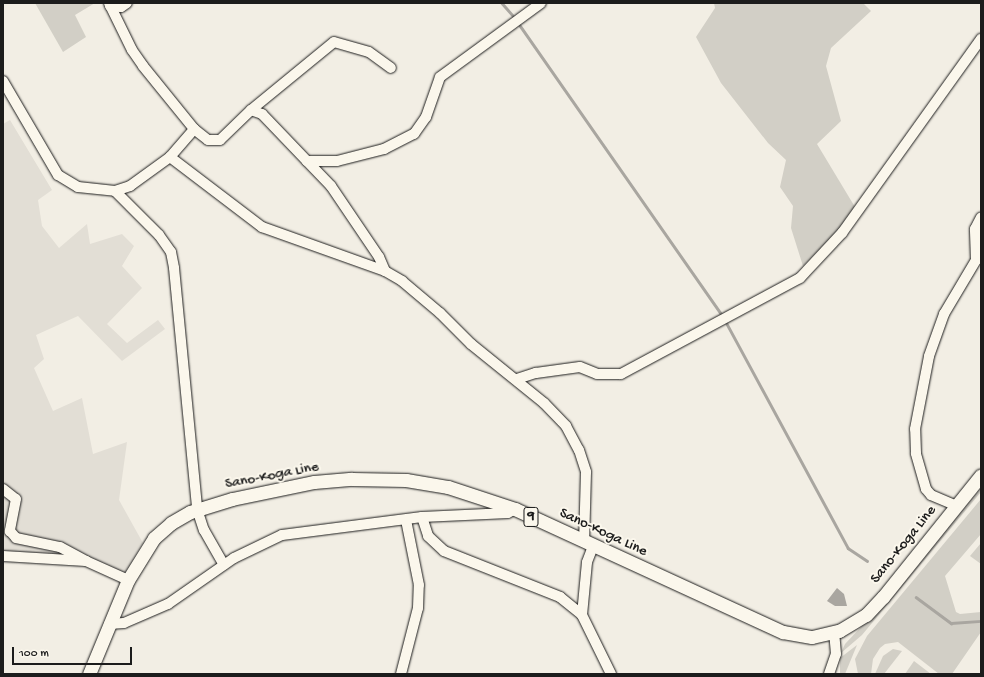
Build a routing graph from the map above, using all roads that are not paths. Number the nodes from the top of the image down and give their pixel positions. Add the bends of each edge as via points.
1 (127, 3) edge
2 (541, 3) edge
3 (110, 5) edge
4 (981, 39) edge
5 (391, 68) dead end
6 (3, 81) edge
7 (251, 110) junction
8 (194, 128) junction
9 (170, 158) junction
10 (307, 160) junction
11 (115, 191) junction
12 (981, 218) edge
13 (385, 271) junction
14 (517, 379) junction
15 (981, 475) edge
16 (3, 489) edge
17 (957, 506) junction
18 (197, 509) junction
19 (515, 509) junction
20 (422, 517) junction
21 (406, 520) junction
22 (589, 544) junction
23 (3, 556) edge
24 (86, 561) junction
25 (224, 565) junction
26 (128, 580) junction
27 (582, 615) junction
28 (109, 624) junction
29 (834, 633) junction
30 (90, 674) edge
31 (401, 674) edge
32 (611, 674) edge
33 (829, 674) edge

1 - 3 street via 121,7
2 - 10 street via 440,78 422,125 414,134 384,149 337,161
3 - 8 street via 139,61
4 - 14 street via 842,233 800,278 621,374 597,374 580,367 536,373
5 - 7 street via 370,52 334,42
6 - 11 street via 58,175 78,187
7 - 8 street via 220,140 208,140
7 - 10 street via 262,114
8 - 9 street
9 - 11 street via 130,186
9 - 13 street via 262,227
10 - 13 street via 331,186 379,257
11 - 18 street via 159,235 173,259
12 - 17 street via 975,230 976,255 973,266 944,314 929,356 915,429 916,453 926,490 931,495
13 - 14 street via 421,296 471,344
14 - 22 street via 566,426 579,450 586,472
15 - 17 main road, Sano-Koga Line / 9
16 - 24 street via 16,499 10,531 16,538 60,547
17 - 29 main road, Sano-Koga Line / 9 via 883,597 856,623
18 - 19 main road, Sano-Koga Line / 9 via 314,482 369,479 406,480 448,487
18 - 25 street via 204,530
18 - 26 main road, Sano-Koga Line / 9 via 171,523 154,538
19 - 20 street via 508,513 491,515
19 - 22 main road, Sano-Koga Line / 9
20 - 21 street
20 - 27 street via 428,536 444,551 560,597
21 - 25 street via 282,535 247,550
21 - 31 street via 419,585 418,608
22 - 27 street
22 - 29 main road, Sano-Koga Line / 9 via 783,632 812,637
23 - 24 street
24 - 26 street
25 - 28 street via 168,604 124,623
26 - 28 main road, Sano-Koga Line / 9
27 - 32 street
28 - 30 main road, Sano-Koga Line / 9
29 - 33 street via 836,654

